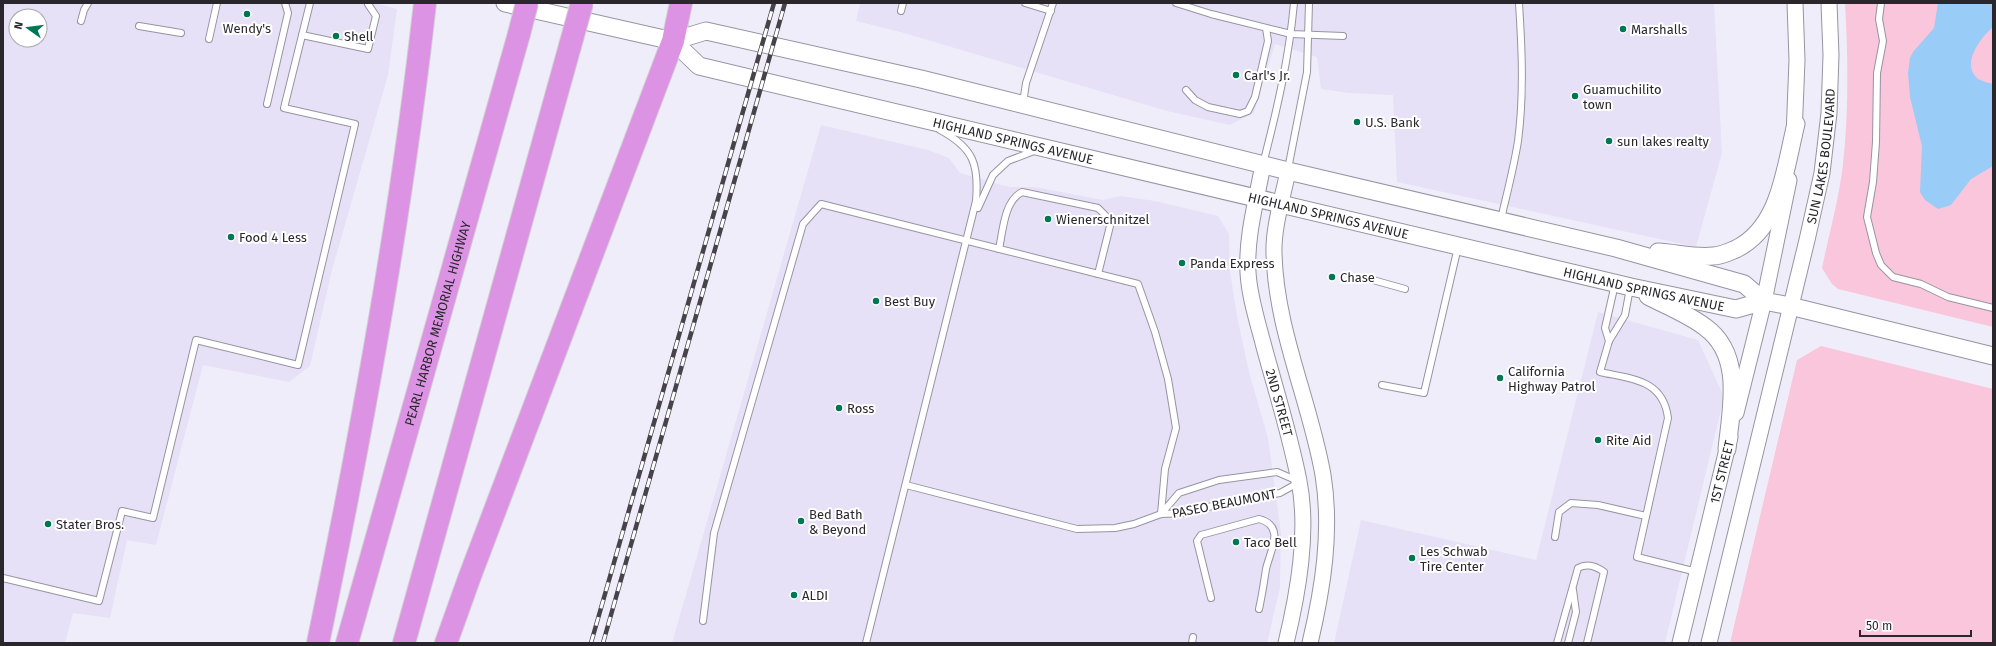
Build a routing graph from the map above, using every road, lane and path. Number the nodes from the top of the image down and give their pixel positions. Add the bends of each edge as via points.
1 (88, 3) edge
2 (217, 3) edge
3 (285, 3) edge
4 (310, 3) edge
5 (367, 3) edge
6 (425, 3) edge
7 (505, 3) edge
8 (528, 3) edge
9 (582, 3) edge
10 (681, 3) edge
11 (903, 3) edge
12 (1025, 3) edge
13 (1053, 3) edge
14 (1176, 3) edge
15 (1294, 3) edge
16 (1309, 3) edge
17 (1519, 3) edge
18 (1796, 3) edge
19 (1829, 3) edge
20 (1881, 3) edge
21 (901, 11) dead end
22 (1051, 11) junction
23 (81, 21) dead end
24 (139, 26) dead end
25 (1266, 28) junction
26 (181, 33) dead end
27 (1291, 34) junction
28 (302, 35) junction
29 (1309, 36) junction
30 (1343, 36) dead end
31 (209, 39) dead end
32 (673, 41) junction
33 (1186, 90) dead end
34 (267, 104) dead end
35 (1022, 106) junction
36 (916, 118) junction
37 (1796, 124) junction
38 (1070, 154) junction
39 (1263, 164) junction
40 (1288, 170) junction
41 (1257, 199) junction
42 (1281, 205) junction
43 (973, 221) junction
44 (1501, 221) junction
45 (968, 240) junction
46 (1458, 247) junction
47 (1616, 248) junction
48 (999, 249) junction
49 (1098, 274) junction
50 (1374, 280) dead end
51 (1623, 285) junction
52 (1405, 289) dead end
53 (1764, 301) junction
54 (1790, 306) junction
55 (1993, 308) edge
56 (1609, 341) junction
57 (1993, 356) edge
58 (1382, 386) dead end
59 (1727, 449) junction
60 (1300, 482) junction
61 (906, 485) junction
62 (1161, 514) junction
63 (1646, 516) junction
64 (1555, 537) dead end
65 (1697, 572) junction
66 (3, 578) edge
67 (1572, 586) junction
68 (1211, 598) dead end
69 (1259, 609) dead end
70 (703, 621) dead end
71 (318, 643) edge
72 (347, 643) edge
73 (404, 643) edge
74 (446, 643) edge
75 (866, 643) edge
76 (1286, 643) edge
77 (1310, 643) edge
78 (1557, 643) edge
79 (1568, 643) edge
80 (1587, 643) edge
81 (1680, 643) edge
82 (1709, 643) edge

1 - 23 lane
2 - 31 lane
3 - 34 lane via 288,13
4 - 28 lane
5 - 28 lane via 376,16 368,49
6 - 71 highway via 373,367
7 - 32 main road
8 - 72 highway, PEARL HARBOR MEMORIAL HIGHWAY, bridge
9 - 73 highway, bridge
10 - 32 highway
11 - 21 lane
12 - 22 lane
13 - 22 lane
14 - 25 lane
15 - 27 lane
16 - 29 lane
17 - 44 lane via 1523,65 1522,101 1517,142
18 - 37 street, SUN LAKES BOULEVARD
19 - 54 street, SUN LAKES BOULEVARD via 1830,113 1822,173
20 - 55 lane via 1879,19 1883,41 1877,73 1876,142 1867,217 1876,253 1881,265 1893,277 1921,284 1948,297
22 - 35 lane via 1026,83
24 - 26 lane
25 - 27 lane
25 - 33 lane via 1268,41 1255,97 1248,110 1240,114 1208,107 1195,100
27 - 29 lane
27 - 39 lane via 1279,105
28 - 66 lane via 284,108 356,124 298,365 196,340 153,518 122,511 99,601
29 - 30 lane
29 - 40 lane via 1307,72
32 - 35 main road via 706,31 921,79
32 - 36 main road, HIGHLAND SPRINGS AVENUE via 699,66
32 - 74 highway
35 - 39 main road
36 - 38 main road, HIGHLAND SPRINGS AVENUE
36 - 43 lane via 955,138 973,158 978,178
37 - 47 main road via 1769,218 1759,232 1741,247 1726,254 1713,256
37 - 53 street, SUN LAKES BOULEVARD via 1786,202
38 - 41 main road, HIGHLAND SPRINGS AVENUE
38 - 43 lane via 1030,151 1008,160 992,175
39 - 40 main road
39 - 41 street, 2ND STREET
40 - 42 street, 2ND STREET
40 - 44 main road
41 - 42 main road, HIGHLAND SPRINGS AVENUE
41 - 60 street, 2ND STREET via 1248,253 1248,273 1260,330
42 - 46 main road, HIGHLAND SPRINGS AVENUE
42 - 77 street, 2ND STREET via 1274,252 1277,287 1323,475 1326,510 1324,578
43 - 45 lane
44 - 47 main road
45 - 48 lane
45 - 61 lane
45 - 70 lane via 821,204 803,224 714,533
46 - 51 main road, HIGHLAND SPRINGS AVENUE
46 - 58 lane via 1424,393
47 - 53 main road via 1744,284
48 - 49 lane
48 - 49 lane via 1010,204 1014,196 1022,192 1098,208 1108,219 1110,226
49 - 62 lane via 1138,284 1168,379 1176,428 1165,469
50 - 52 lane
51 - 53 main road, HIGHLAND SPRINGS AVENUE via 1736,309
51 - 56 lane via 1606,328
51 - 56 lane via 1625,315
51 - 59 main road via 1705,327 1716,337 1730,366 1733,381
53 - 54 main road, HIGHLAND SPRINGS AVENUE
53 - 59 street, 1ST STREET
54 - 57 main road, HIGHLAND SPRINGS AVENUE
54 - 82 street
56 - 63 lane via 1600,372 1645,382 1660,394 1667,407 1667,428
59 - 65 street, 1ST STREET
60 - 62 lane, PASEO BEAUMONT via 1280,493 1227,502 1186,513
60 - 62 lane, PASEO BEAUMONT via 1277,472 1219,480 1179,493
60 - 76 street, 2ND STREET via 1300,574
61 - 62 lane via 1077,529 1115,528
61 - 75 lane
63 - 64 lane via 1598,505 1571,503 1559,512
63 - 65 lane via 1636,557
65 - 81 street, 1ST STREET
67 - 78 lane
67 - 79 lane via 1576,612
67 - 80 lane via 1578,568 1584,565 1597,567 1604,572
68 - 69 lane via 1197,541 1201,534 1259,519 1266,520 1273,529 1274,544

